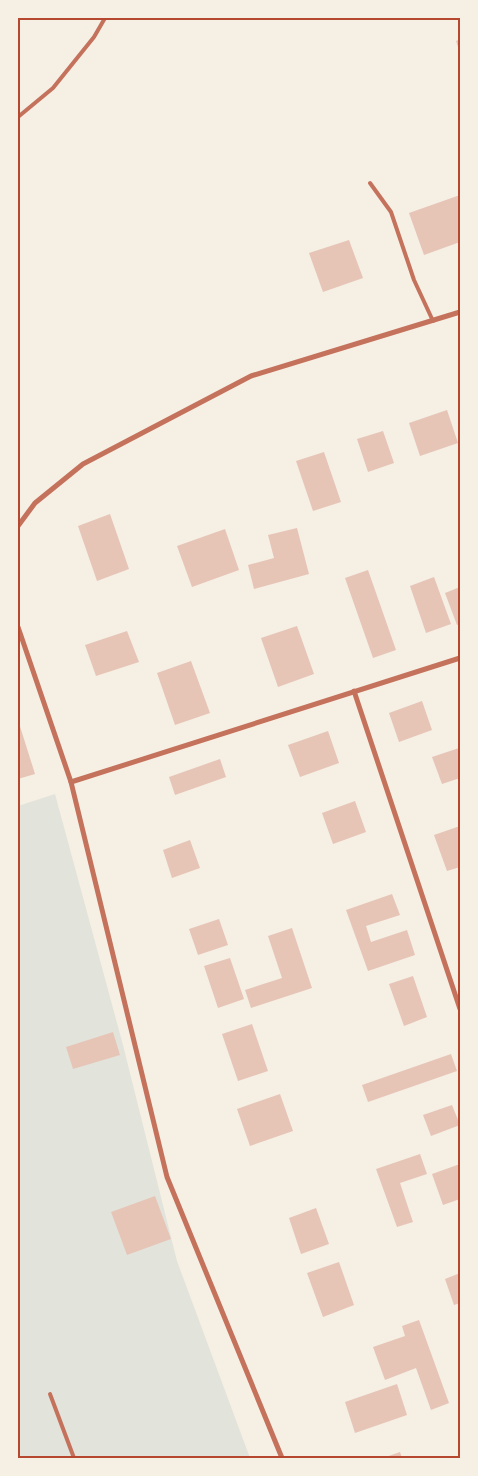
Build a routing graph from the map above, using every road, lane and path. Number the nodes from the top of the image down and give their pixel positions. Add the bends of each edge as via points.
1 (105, 18) edge
2 (18, 117) edge
3 (370, 183) dead end
4 (460, 312) edge
5 (433, 321) junction
6 (18, 526) edge
7 (18, 626) edge
8 (460, 658) edge
9 (354, 691) junction
10 (71, 782) junction
11 (460, 1009) edge
12 (50, 1394) dead end
13 (74, 1458) edge
14 (282, 1458) edge

1 - 2 lane via 94,38 54,88
3 - 5 lane via 391,212 414,280
4 - 5 street
5 - 6 street via 251,376 83,464 35,503
7 - 10 street
8 - 9 street
9 - 10 street
9 - 11 street
10 - 14 street via 167,1177
12 - 13 lane

